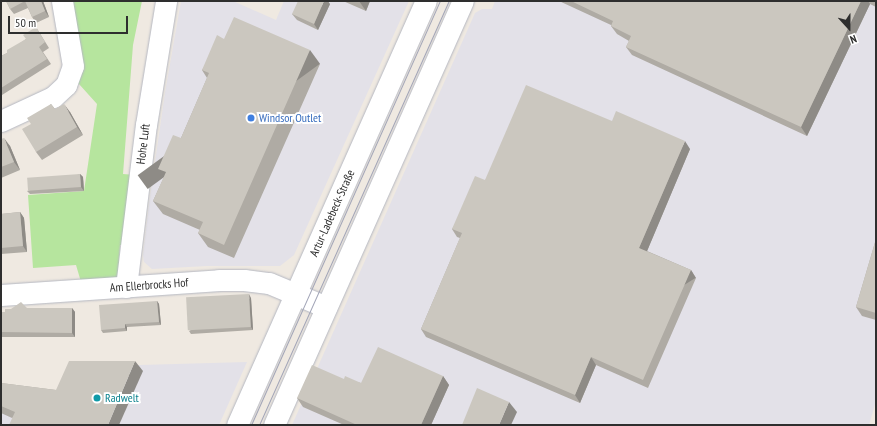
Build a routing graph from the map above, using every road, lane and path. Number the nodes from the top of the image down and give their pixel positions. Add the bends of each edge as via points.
1 (62, 1) edge
2 (166, 1) edge
3 (426, 1) edge
4 (463, 1) edge
5 (1, 121) edge
6 (126, 287) junction
7 (296, 293) junction
8 (1, 295) edge
9 (326, 307) junction
10 (237, 425) edge
11 (274, 425) edge

1 - 5 street via 73,66 66,85 53,97
2 - 6 street, Hohe Luft via 146,126
3 - 7 street, Artur-Ladebeck-Straße
4 - 9 street
6 - 7 street, Am Ellerbrocks Hof via 244,280 269,283
6 - 8 street, Am Ellerbrocks Hof
7 - 9 street, Am Ellerbrocks Hof
7 - 10 street, Artur-Ladebeck-Straße
9 - 11 street

